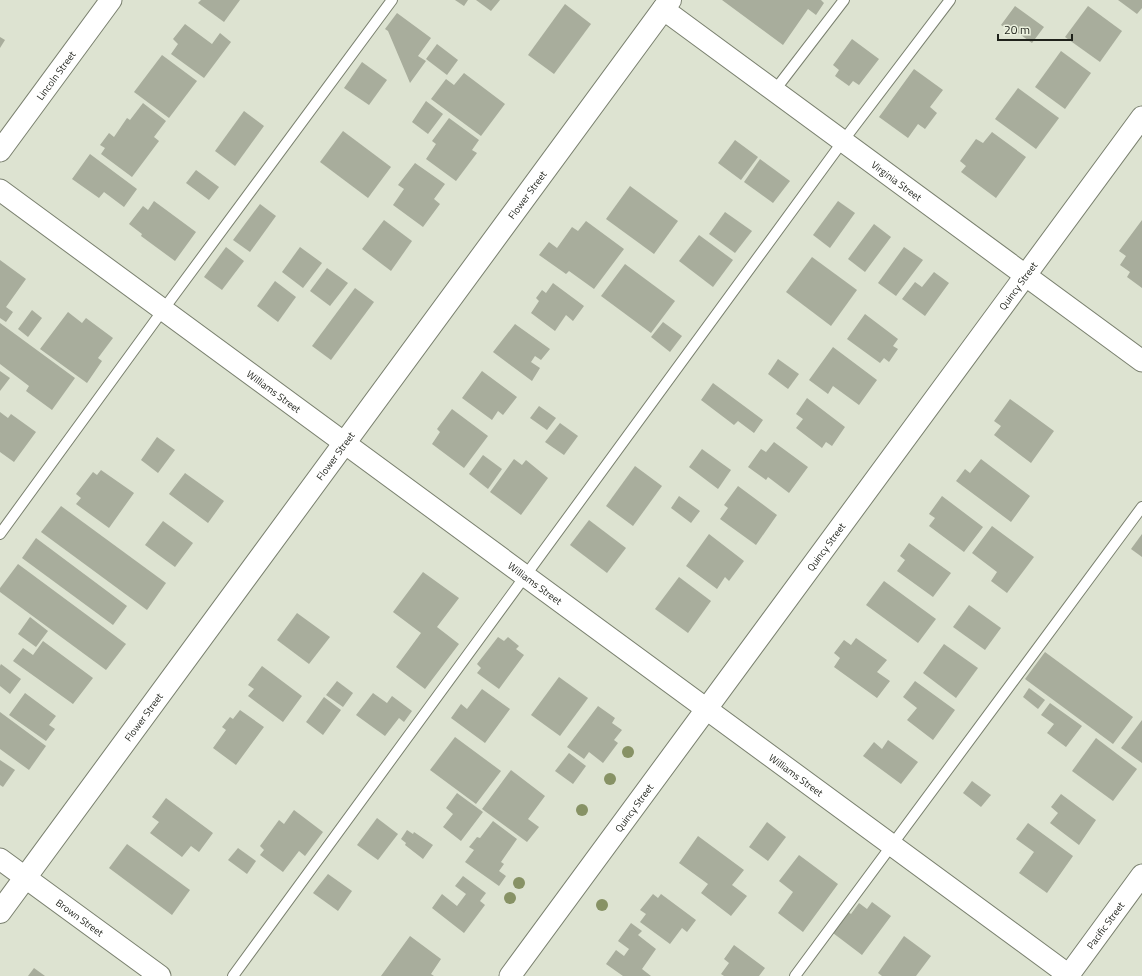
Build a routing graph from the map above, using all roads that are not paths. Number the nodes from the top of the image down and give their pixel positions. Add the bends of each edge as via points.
1 (112, 0) edge
2 (392, 0) edge
3 (844, 0) edge
4 (950, 0) edge
5 (662, 3) edge
6 (775, 90) junction
7 (1142, 117) edge
8 (843, 141) junction
9 (0, 151) edge
10 (0, 190) edge
11 (1026, 275) junction
12 (163, 310) junction
13 (1142, 361) edge
14 (345, 443) junction
15 (1142, 507) edge
16 (0, 534) edge
17 (526, 576) junction
18 (706, 709) junction
19 (892, 845) junction
20 (0, 859) edge
21 (1142, 875) edge
22 (25, 877) junction
23 (0, 912) edge
24 (160, 976) edge
25 (233, 976) edge
26 (510, 976) edge
27 (795, 976) edge
28 (1069, 976) edge

1 - 9 street, Lincoln Street
2 - 12 lane
3 - 6 lane
4 - 8 lane
5 - 6 street, Virginia Street
5 - 14 street, Flower Street
6 - 8 street, Virginia Street
7 - 11 street, Quincy Street
8 - 11 street, Virginia Street
8 - 17 lane
10 - 12 street, Williams Street
11 - 13 street, Virginia Street
11 - 18 street, Quincy Street
12 - 14 street, Williams Street
12 - 16 lane
14 - 17 street, Williams Street
14 - 22 street, Flower Street
15 - 19 lane
17 - 18 street, Williams Street
17 - 25 lane
18 - 19 street, Williams Street
18 - 26 street, Quincy Street
19 - 27 lane
19 - 28 street, Williams Street
20 - 22 street, Brown Street
21 - 28 street, Pacific Street
22 - 23 street, Flower Street
22 - 24 street, Brown Street

